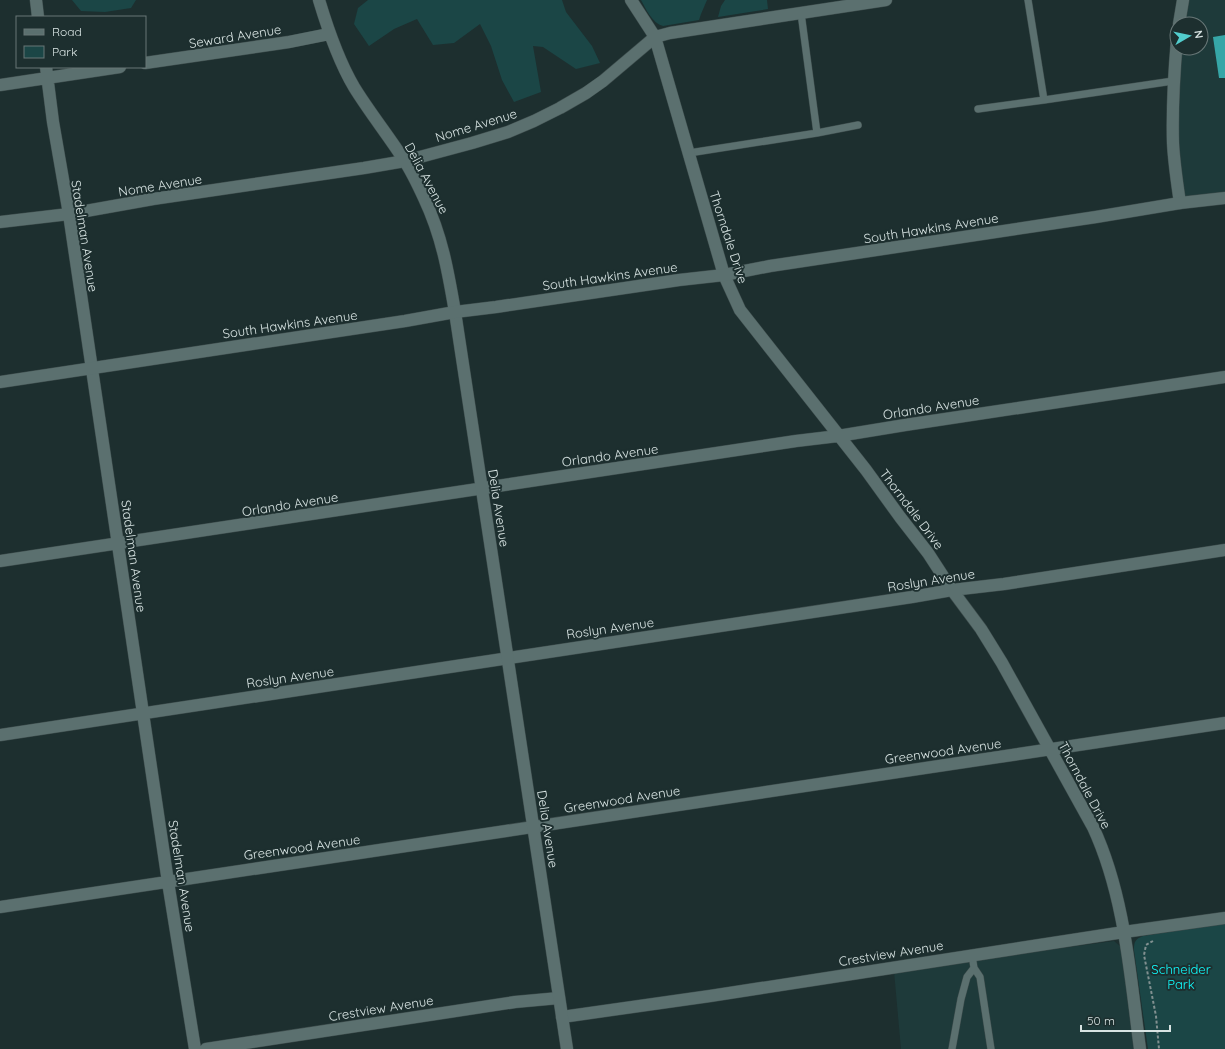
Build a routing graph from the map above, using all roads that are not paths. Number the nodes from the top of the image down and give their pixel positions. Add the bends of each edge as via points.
1 (36, 0) edge
2 (319, 0) edge
3 (631, 0) edge
4 (886, 0) edge
5 (1028, 0) edge
6 (1183, 0) edge
7 (801, 13) junction
8 (38, 16) edge
9 (1180, 16) edge
10 (330, 34) junction
11 (655, 37) junction
12 (1175, 56) edge
13 (146, 63) edge
14 (105, 68) edge
15 (47, 72) edge
16 (1173, 82) junction
17 (0, 85) edge
18 (1044, 100) junction
19 (978, 109) dead end
20 (858, 126) dead end
21 (817, 133) junction
22 (688, 153) junction
23 (405, 161) junction
24 (1225, 198) edge
25 (1180, 203) junction
26 (69, 214) junction
27 (0, 222) edge
28 (724, 275) junction
29 (455, 312) junction
30 (91, 368) junction
31 (1225, 377) edge
32 (0, 382) edge
33 (838, 436) junction
34 (482, 489) junction
35 (118, 544) junction
36 (1225, 550) edge
37 (0, 561) edge
38 (952, 590) junction
39 (508, 658) junction
40 (144, 714) junction
41 (1225, 722) edge
42 (0, 735) edge
43 (1050, 749) junction
44 (533, 827) junction
45 (168, 882) junction
46 (0, 907) edge
47 (1225, 918) edge
48 (1124, 932) junction
49 (972, 955) junction
50 (974, 968) junction
51 (559, 998) junction
52 (562, 1017) junction
53 (195, 1049) edge
54 (206, 1049) edge
55 (567, 1049) edge
56 (952, 1049) edge
57 (991, 1049) edge
58 (1140, 1049) edge

1 - 8 street
2 - 10 street, Delia Avenue
3 - 11 street, Thorndale Drive
4 - 7 street, Nome Avenue
5 - 18 lane
6 - 9 street
7 - 11 street, Nome Avenue
7 - 21 lane
10 - 13 street, Seward Avenue
10 - 23 street, Delia Avenue via 354,87
11 - 22 street, Thorndale Drive
11 - 23 street, Nome Avenue via 586,93 534,122 472,143
12 - 16 street
14 - 15 street
15 - 17 street
15 - 26 street, Stadelman Avenue
16 - 18 lane
16 - 25 street via 1173,143
18 - 19 lane
20 - 21 lane
21 - 22 lane
22 - 28 street, Thorndale Drive
23 - 26 street, Nome Avenue
23 - 29 street, Delia Avenue via 439,233
24 - 25 street, South Hawkins Avenue
25 - 28 street, South Hawkins Avenue
26 - 27 street, Nome Avenue
26 - 30 street, Stadelman Avenue
28 - 29 street, South Hawkins Avenue
28 - 33 street, Thorndale Drive via 740,310
29 - 30 street, South Hawkins Avenue
29 - 34 street, Delia Avenue
30 - 32 street, South Hawkins Avenue
30 - 35 street, Stadelman Avenue
31 - 33 street, Orlando Avenue
33 - 34 street, Orlando Avenue
33 - 38 street, Thorndale Drive via 928,553
34 - 35 street, Orlando Avenue
34 - 39 street, Delia Avenue
35 - 37 street, Orlando Avenue
35 - 40 street, Stadelman Avenue
36 - 38 street, Roslyn Avenue
38 - 39 street, Roslyn Avenue
38 - 43 street, Thorndale Drive via 1002,663
39 - 40 street, Roslyn Avenue
39 - 44 street, Delia Avenue
40 - 42 street, Roslyn Avenue
40 - 45 street, Stadelman Avenue
41 - 43 street, Greenwood Avenue
43 - 44 street, Greenwood Avenue
43 - 48 street, Thorndale Drive via 1101,845 1115,889
44 - 45 street, Greenwood Avenue
44 - 51 street, Delia Avenue
45 - 46 street, Greenwood Avenue
45 - 53 street, Stadelman Avenue
47 - 48 street, Crestview Avenue
48 - 49 street, Crestview Avenue
48 - 58 street, Thorndale Drive
49 - 50 lane
49 - 52 street, Crestview Avenue
50 - 56 lane via 967,977 961,999
50 - 57 lane via 980,977
51 - 52 street, Delia Avenue
51 - 54 street, Crestview Avenue via 515,1002
52 - 55 street, Delia Avenue

